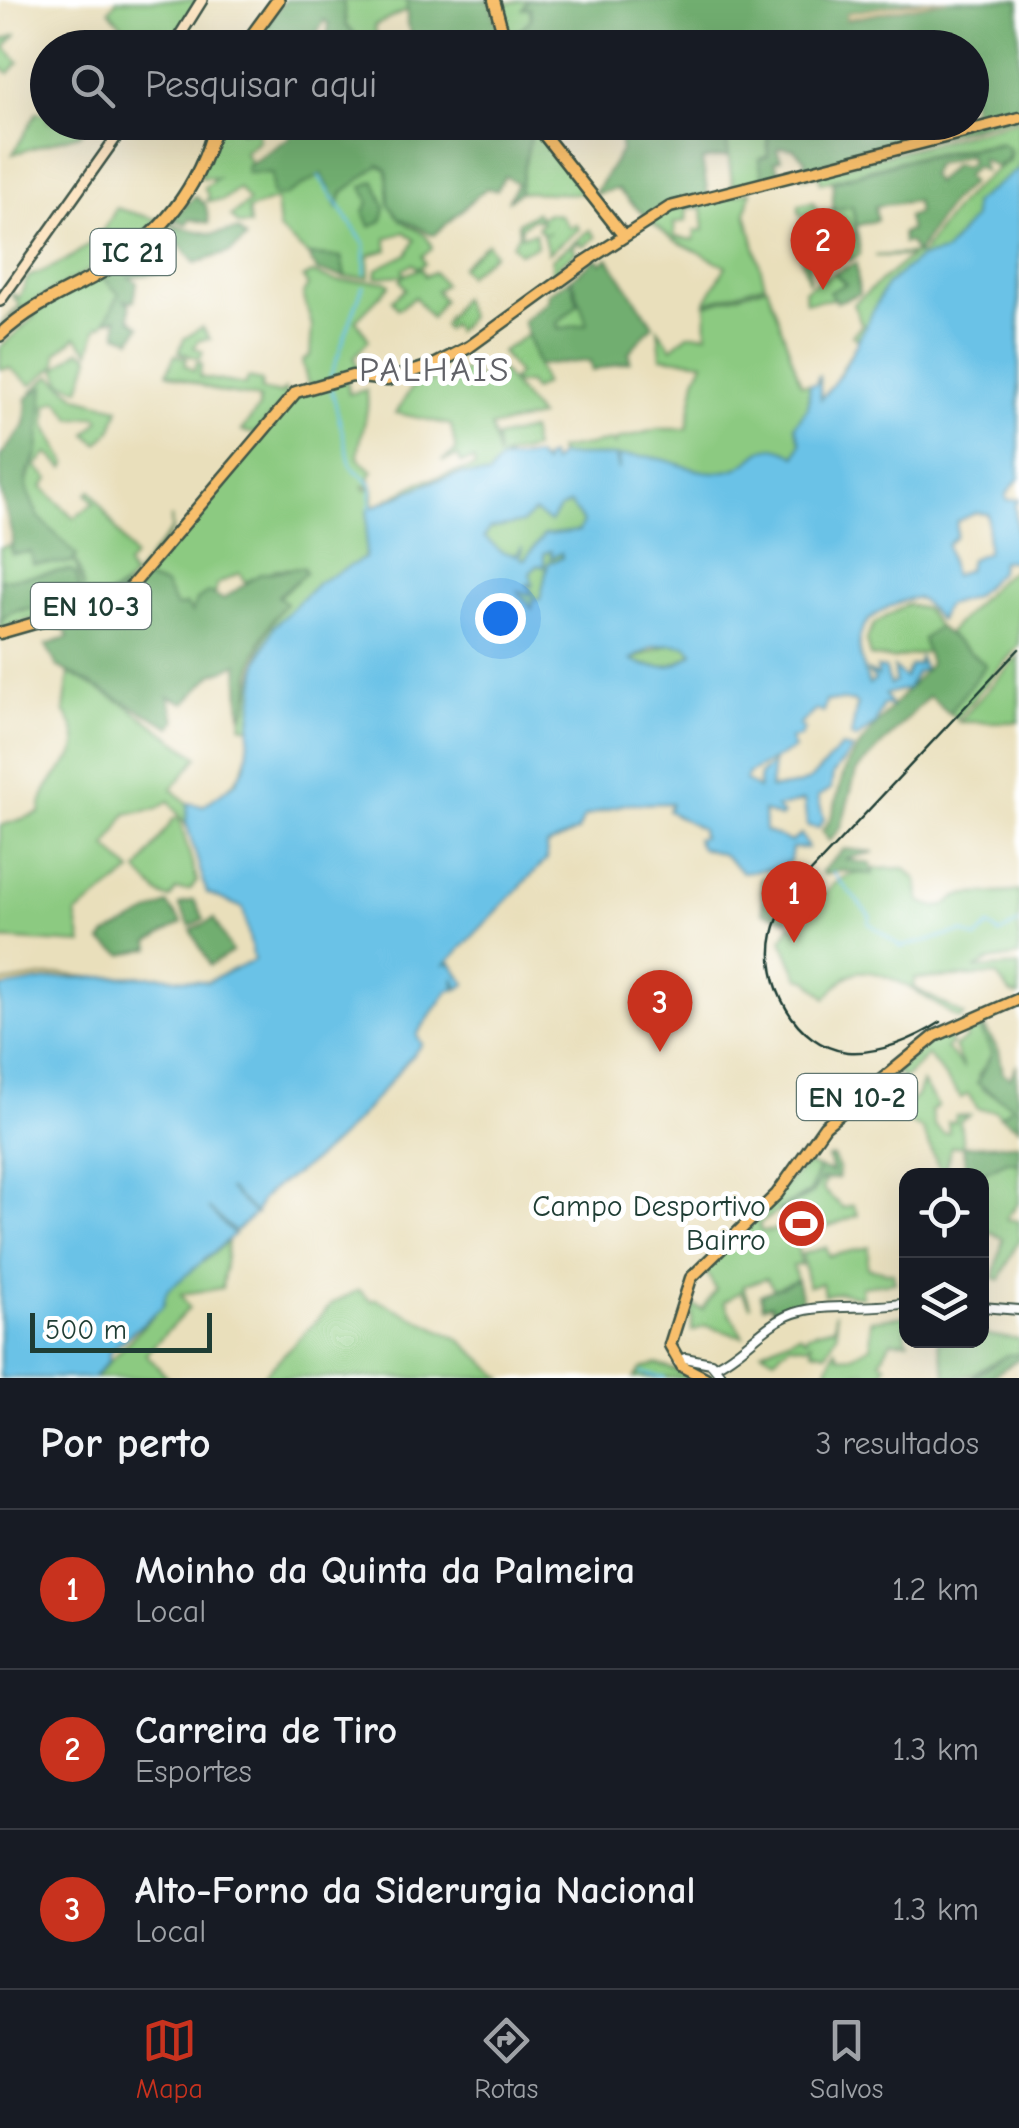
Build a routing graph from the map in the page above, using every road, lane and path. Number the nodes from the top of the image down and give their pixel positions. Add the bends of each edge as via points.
1 (202, 0) edge
2 (275, 0) edge
3 (494, 0) edge
4 (183, 30) edge
5 (254, 30) edge
6 (503, 30) edge
7 (1019, 118) edge
8 (989, 126) edge
9 (116, 140) edge
10 (208, 140) edge
11 (550, 140) edge
12 (933, 140) edge
13 (620, 230) junction
14 (589, 260) junction
15 (0, 301) edge
16 (501, 324) junction
17 (0, 332) edge
18 (0, 633) edge
19 (1019, 999) edge
20 (899, 1304) edge
21 (989, 1309) edge
22 (1019, 1310) edge
23 (679, 1359) junction
24 (715, 1366) junction
25 (705, 1378) edge
26 (723, 1378) edge

1 - 4 main road
2 - 5 highway
3 - 6 main road
7 - 8 main road, EN 10-3
9 - 15 main road
10 - 17 highway, IC 21 via 198,176 154,234
11 - 13 main road
12 - 13 main road, EN 10-3 via 670,207
13 - 14 main road, EN 10-3
14 - 16 main road, EN 10-3
14 - 16 main road, EN 10-3 via 534,291
16 - 18 main road, EN 10-3 via 426,368 387,380 352,376 292,395 130,588 101,604
19 - 23 main road, EN 10-2 via 920,1046 824,1126 783,1187 690,1278 670,1337
20 - 24 street via 782,1318 746,1350
21 - 22 street
23 - 24 street
23 - 25 main road
24 - 26 street

